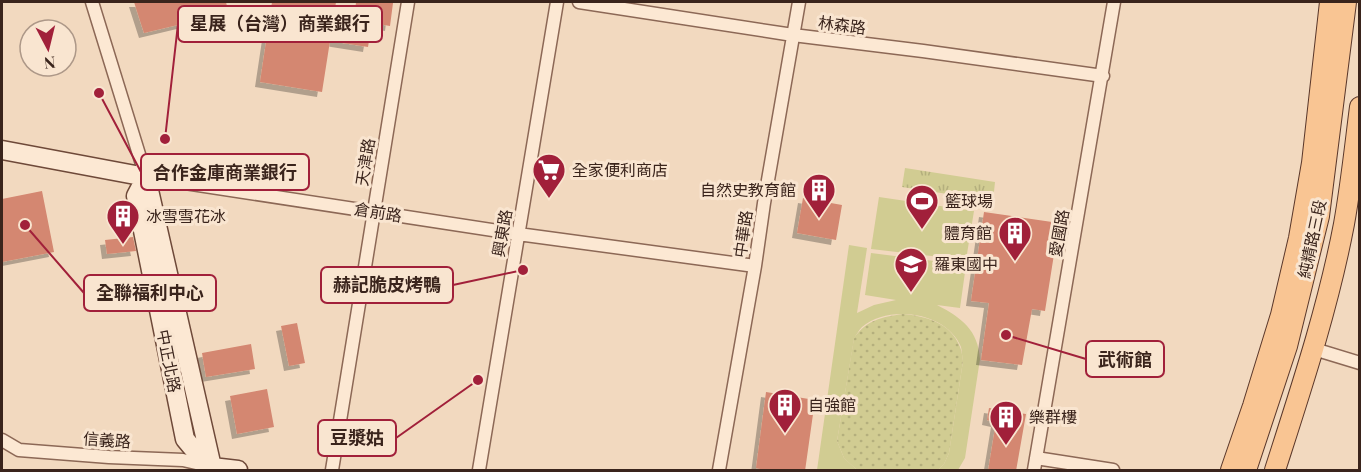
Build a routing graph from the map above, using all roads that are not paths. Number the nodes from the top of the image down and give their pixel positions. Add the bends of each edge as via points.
1 (92, 2) edge
2 (408, 2) edge
3 (557, 2) edge
4 (579, 2) edge
5 (799, 2) edge
6 (1114, 2) edge
7 (1357, 2) edge
8 (1333, 4) edge
9 (635, 6) edge
10 (793, 35) junction
11 (1102, 76) junction
12 (1359, 106) edge
13 (2, 150) edge
14 (146, 177) junction
15 (374, 212) junction
16 (518, 234) junction
17 (755, 266) junction
18 (1314, 349) junction
19 (1359, 363) edge
20 (2, 440) edge
21 (1035, 464) edge
22 (212, 469) edge
23 (238, 471) edge
24 (332, 471) edge
25 (479, 471) edge
26 (719, 471) edge
27 (1113, 471) edge
28 (1232, 471) edge
29 (1246, 471) edge
30 (1258, 471) edge
31 (1275, 471) edge

1 - 14 street, 中正北路
2 - 15 street, 天津路
3 - 16 street, 興東路
4 - 9 street, 林森路
5 - 10 street, 中華路
6 - 11 street, 愛國路
7 - 30 main road, 純精路三段 via 1332,201 1318,271
8 - 28 main road, 純精路三段 via 1299,238 1281,315
8 - 29 main road, 純精路三段 via 1318,216 1287,346
9 - 10 street, 林森路
10 - 11 street, 林森路
10 - 17 street, 中華路
11 - 21 street, 愛國路
12 - 18 main road, 純精路三段 via 1343,226
13 - 14 main road, 倉前路
14 - 15 street, 倉前路
14 - 22 main road, 中正北路
15 - 16 street, 倉前路
15 - 24 street, 天津路
16 - 17 street, 倉前路
16 - 25 street, 興東路
17 - 26 street, 中華路
18 - 19 street
18 - 31 main road, 純精路三段
20 - 22 street, 信義路 via 19,450 183,460
21 - 27 street
22 - 23 main road

